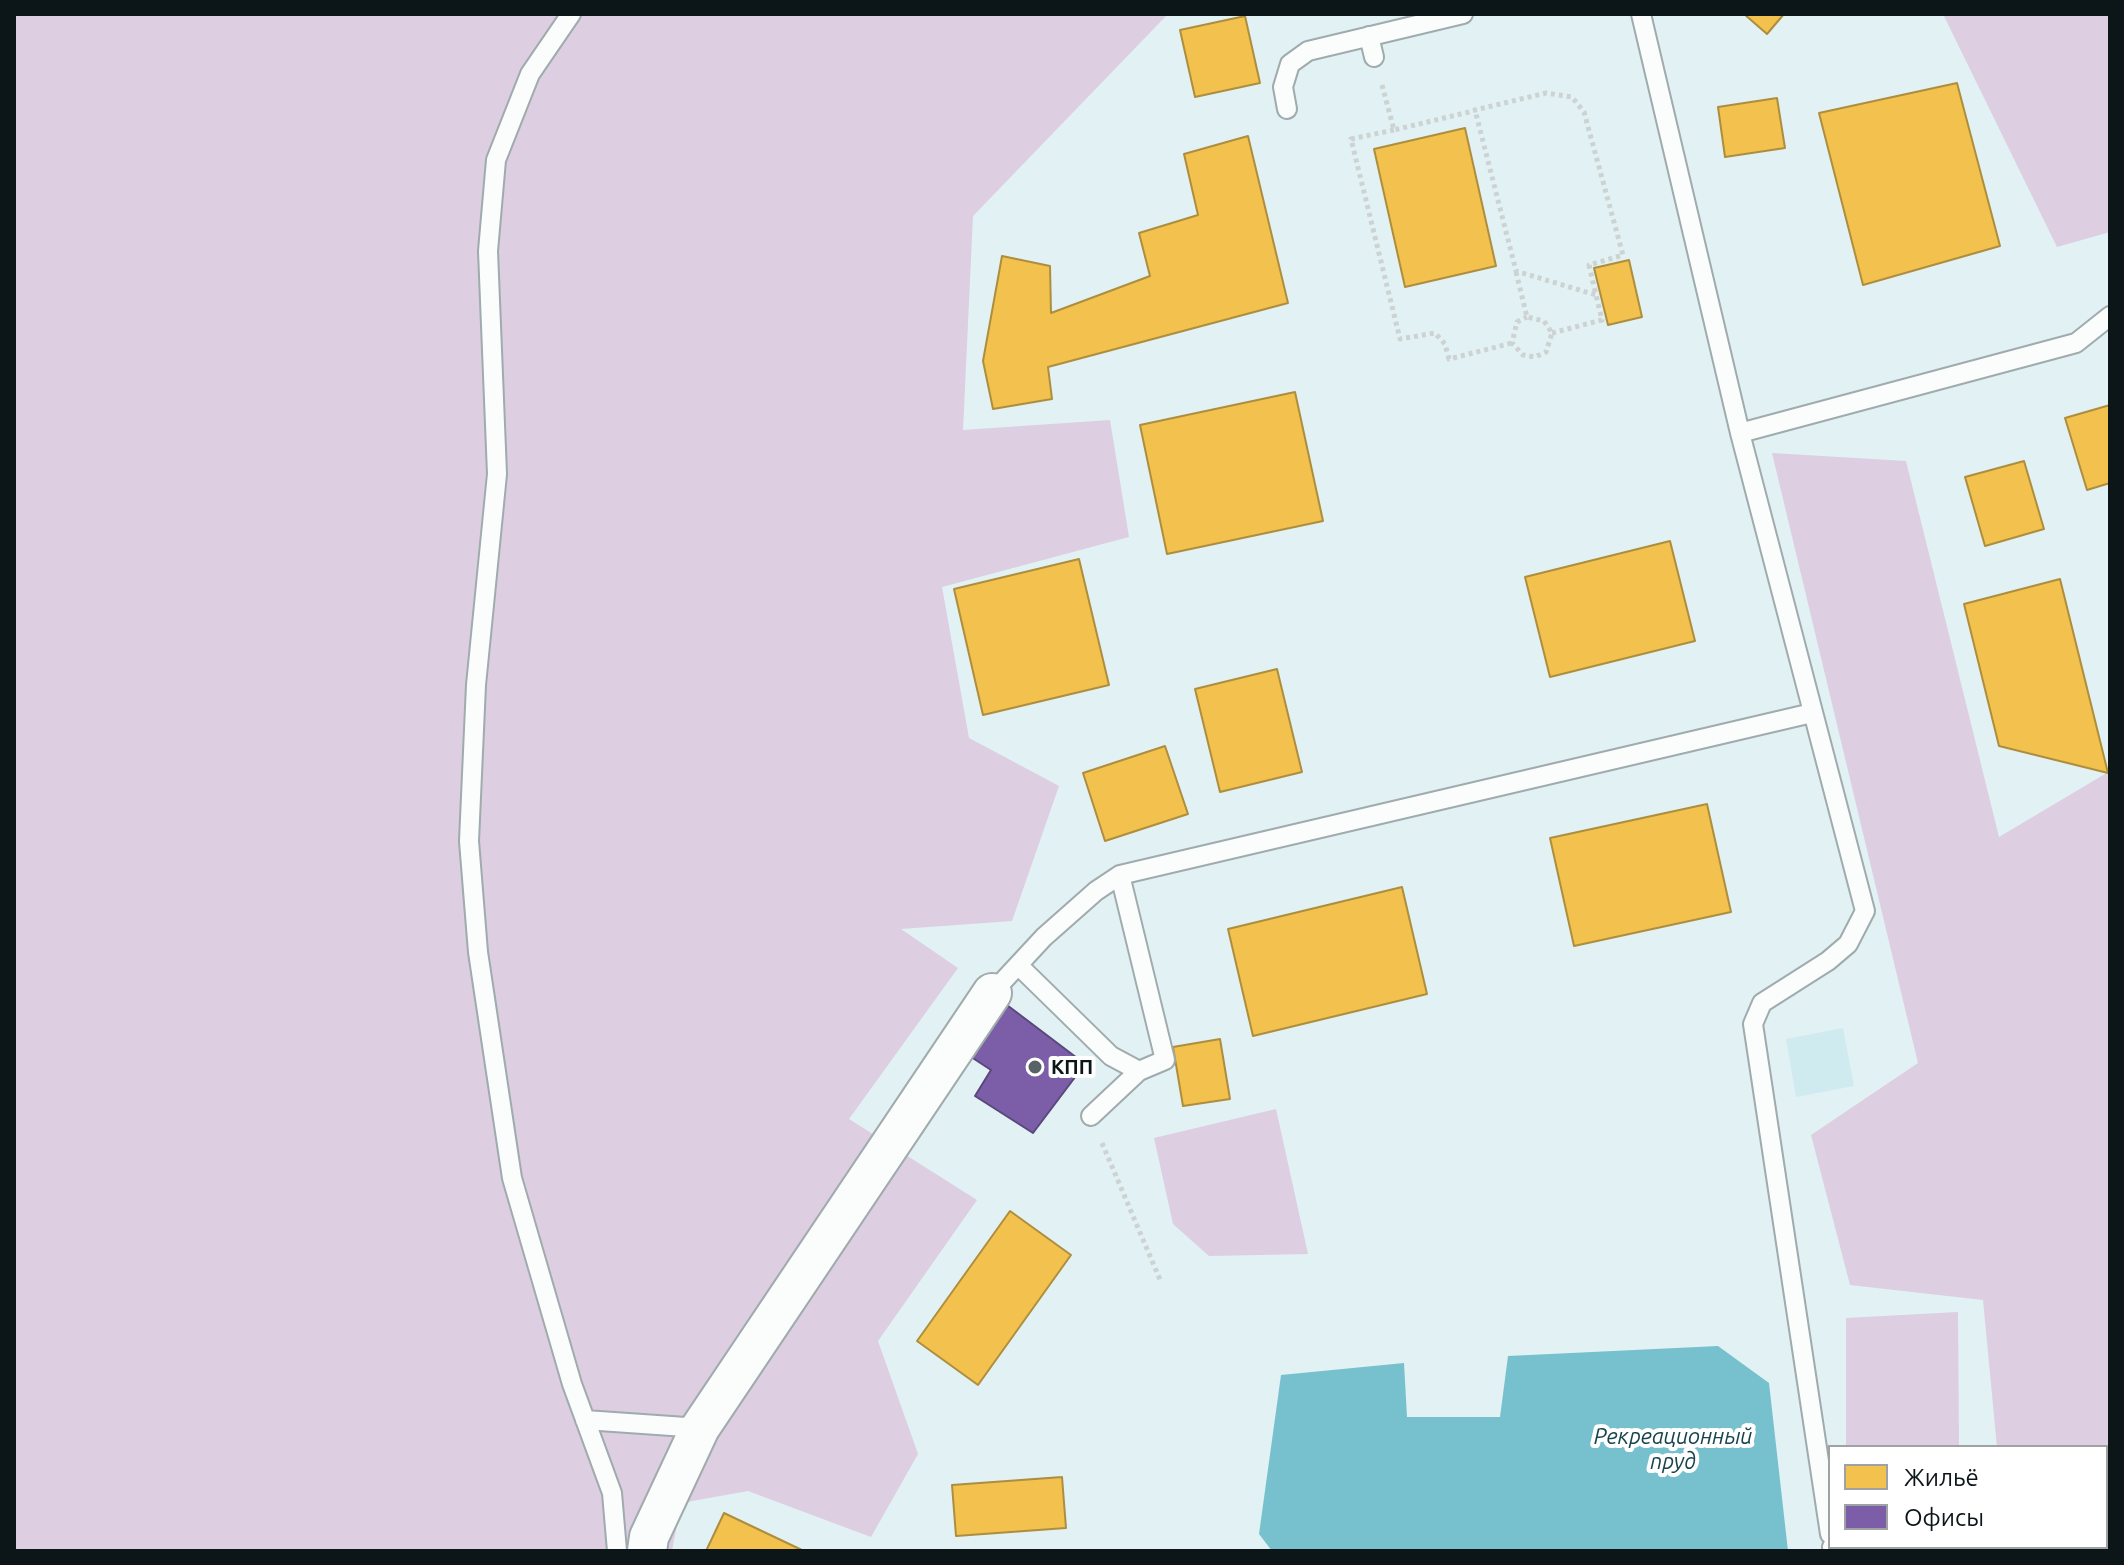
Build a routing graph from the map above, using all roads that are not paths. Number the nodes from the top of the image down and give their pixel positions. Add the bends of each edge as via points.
1 (571, 14) edge
2 (1463, 14) edge
3 (1641, 14) edge
4 (1369, 36) junction
5 (1374, 57) road end
6 (1287, 109) dead end
7 (2110, 316) edge
8 (1740, 433) junction
9 (1812, 713) junction
10 (1120, 875) junction
11 (1018, 965) junction
12 (992, 993) joint
13 (1139, 1071) junction
14 (1091, 1116) road end
15 (585, 1420) junction
16 (700, 1428) junction
17 (1828, 1521) edge
18 (617, 1551) edge
19 (647, 1551) edge

1 - 15 lane via 530,74 496,160 488,251 497,474 476,685 469,841 478,952 512,1178
2 - 4 lane
3 - 8 lane
4 - 5 lane
4 - 6 lane via 1308,51 1290,64 1283,87
7 - 8 lane via 2076,343
8 - 9 lane
9 - 10 lane
9 - 17 lane via 1865,911 1848,944 1762,1003 1753,1024
10 - 11 lane
10 - 13 lane via 1165,1060
11 - 12 lane
11 - 13 lane via 1111,1056
12 - 16 street
13 - 14 lane
15 - 16 lane
15 - 18 lane via 612,1493
16 - 19 street

